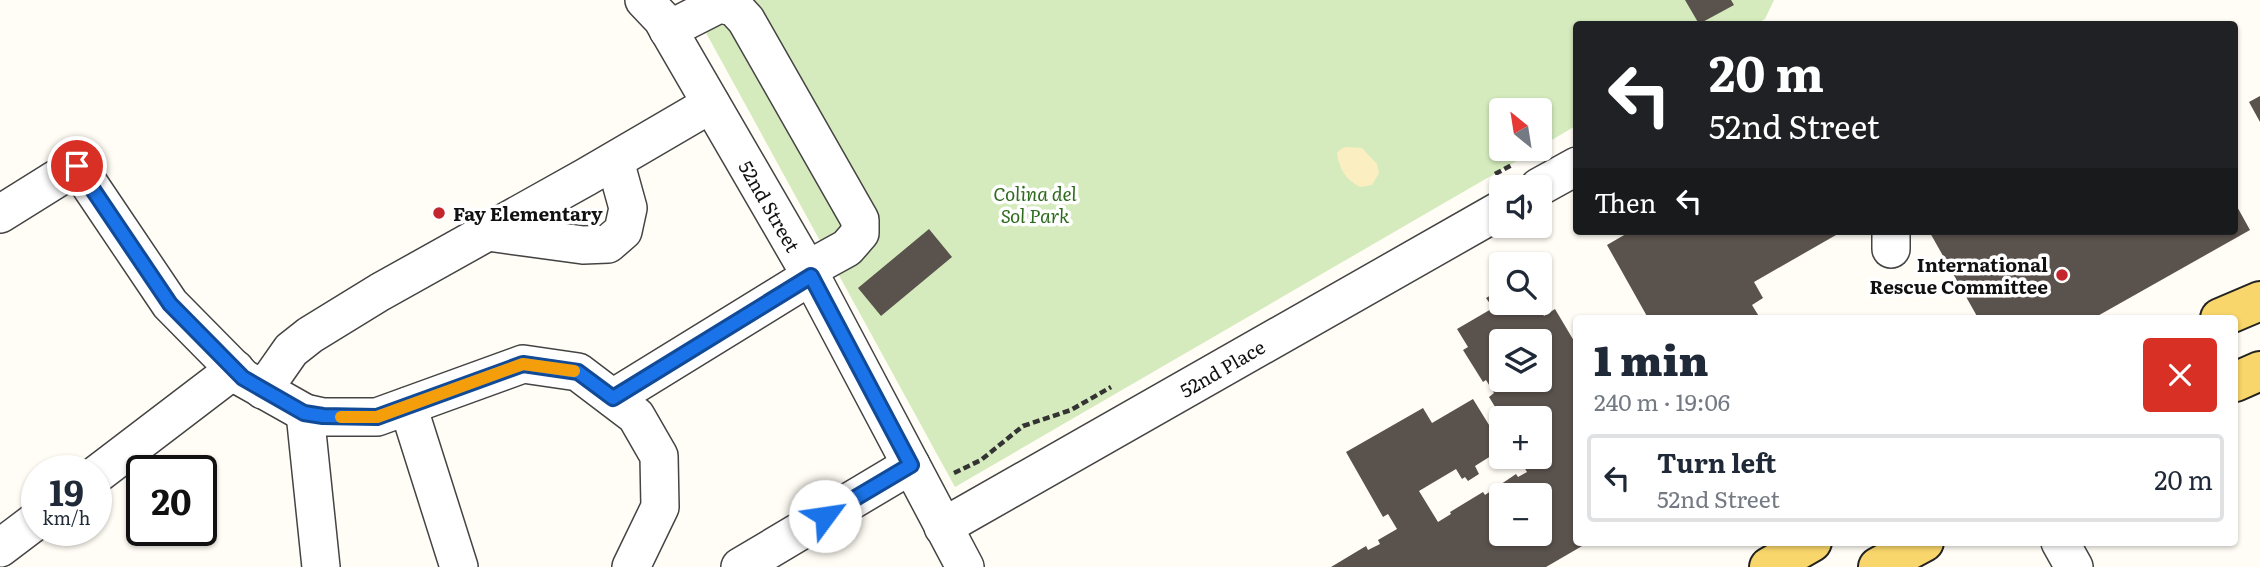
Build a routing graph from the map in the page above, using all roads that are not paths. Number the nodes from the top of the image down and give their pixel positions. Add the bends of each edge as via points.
1 (643, 0) edge
2 (668, 30) junction
3 (711, 104) junction
4 (615, 161) junction
5 (1573, 167) edge
6 (1529, 174) edge
7 (1489, 197) edge
8 (0, 214) edge
9 (488, 232) junction
10 (809, 273) junction
11 (2260, 301) edge
12 (2227, 315) edge
13 (2260, 371) edge
14 (249, 380) junction
15 (2238, 381) edge
16 (613, 398) junction
17 (408, 406) junction
18 (304, 413) junction
19 (112, 465) edge
20 (911, 465) junction
21 (943, 527) junction
22 (21, 532) edge
23 (1805, 546) edge
24 (1917, 546) edge
25 (2062, 546) edge
26 (0, 548) edge
27 (321, 567) edge
28 (459, 567) edge
29 (631, 567) edge
30 (740, 567) edge
31 (965, 567) edge
32 (1769, 567) edge
33 (1878, 567) edge
34 (2074, 567) edge

1 - 2 street, 52nd Street
2 - 3 street, 52nd Street
2 - 10 street via 719,4 734,7 747,20 860,220 860,233 847,248
3 - 4 street
3 - 10 street, 52nd Street
4 - 9 street
4 - 9 street via 628,208 623,230 607,244
5 - 6 street
7 - 21 street, 52nd Place
8 - 14 street via 77,166 170,304
9 - 14 street via 310,335
10 - 16 street
10 - 20 street, 52nd Street
11 - 12 main road
13 - 15 main road
14 - 18 street
14 - 19 street
16 - 17 street via 578,372 523,364
16 - 29 street via 636,416 659,456 660,507
17 - 18 street via 377,417
17 - 28 street
18 - 27 street
20 - 21 street, 52nd Street
20 - 30 street
21 - 31 street, 52nd Street
22 - 26 street
23 - 32 main road
24 - 33 main road
25 - 34 street

